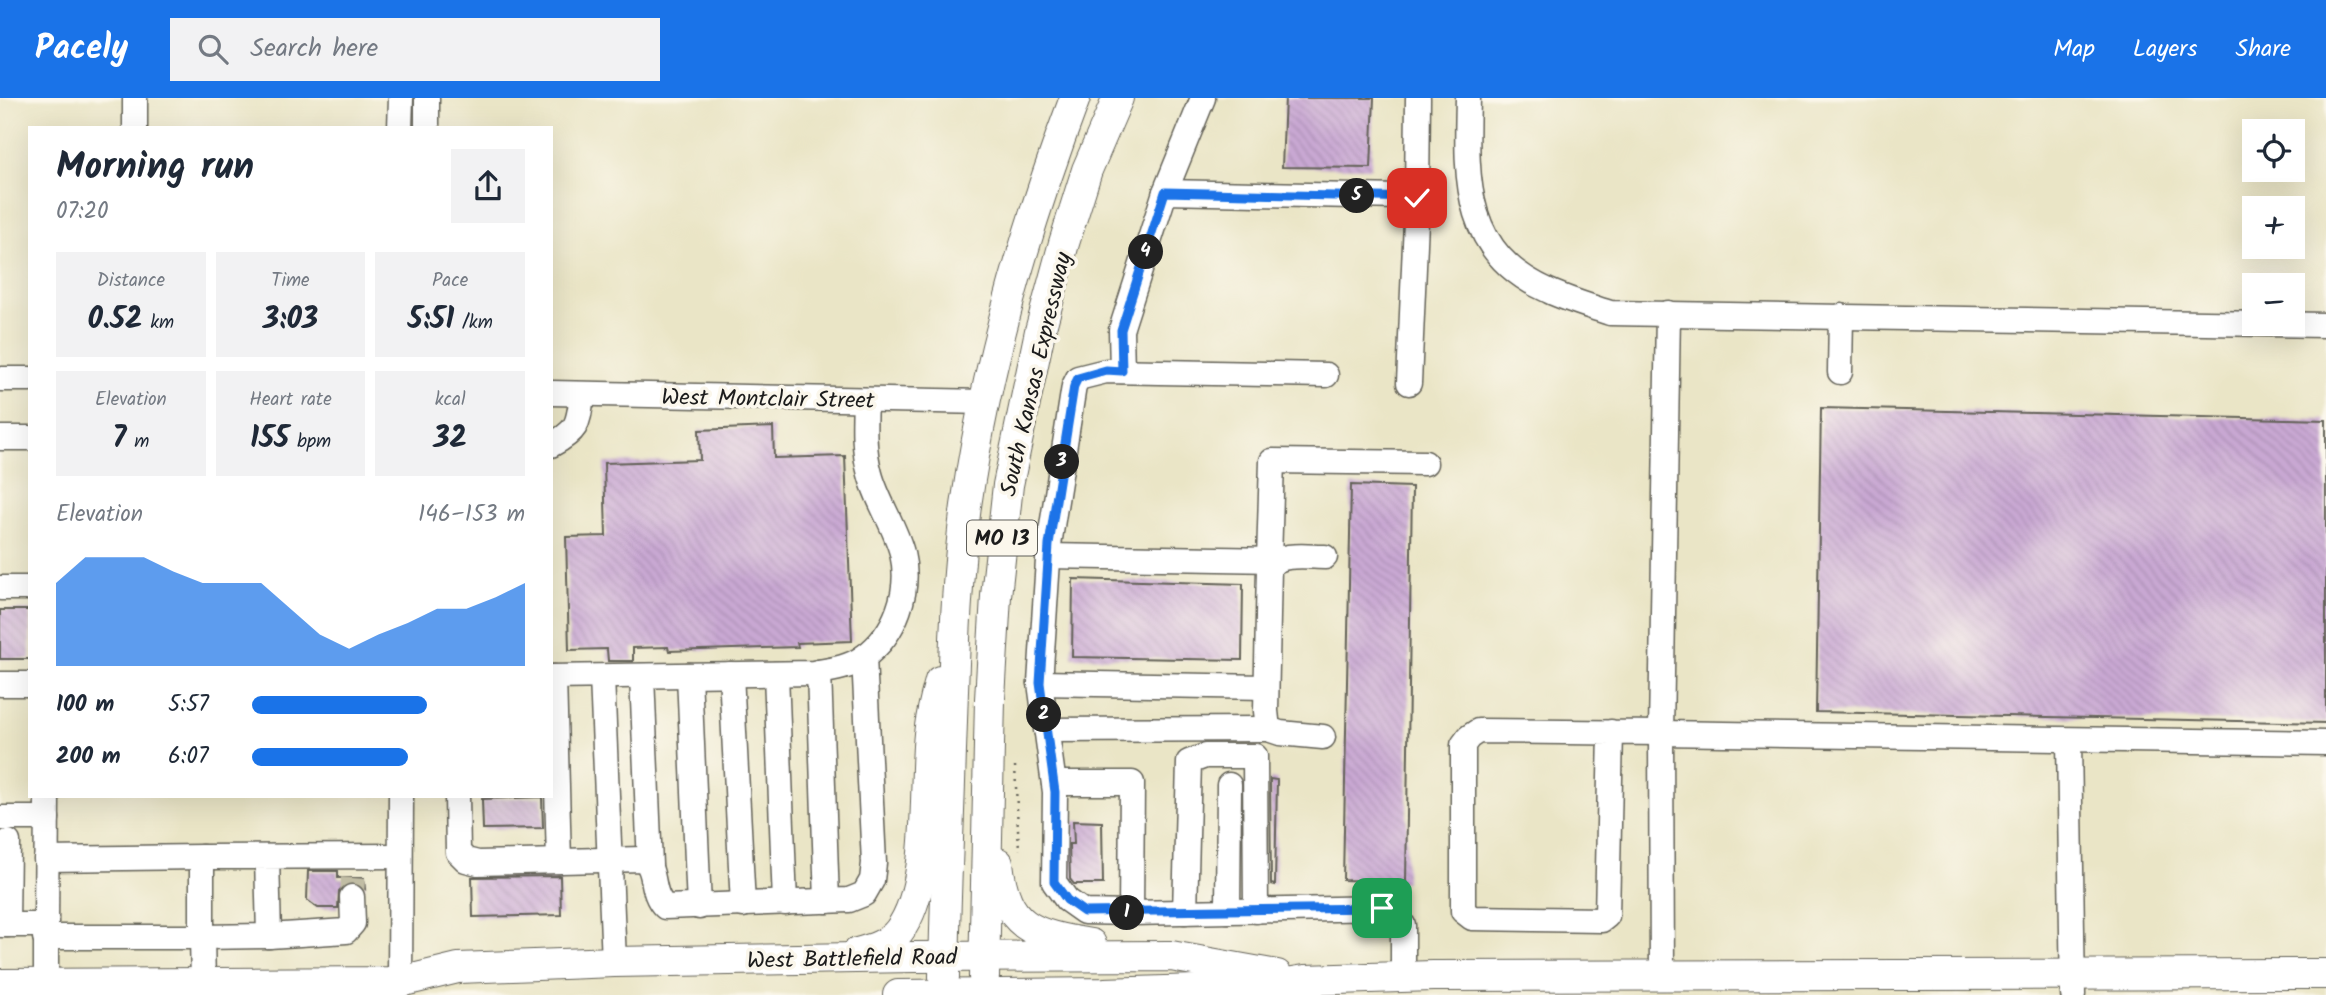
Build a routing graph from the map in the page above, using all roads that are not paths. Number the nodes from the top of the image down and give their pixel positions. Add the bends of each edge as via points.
1 (135, 98) edge
2 (401, 98) edge
3 (427, 98) edge
4 (1075, 98) edge
5 (1118, 98) edge
6 (1203, 98) edge
7 (1418, 98) edge
8 (1468, 98) edge
9 (135, 126) edge
10 (400, 126) edge
11 (427, 126) edge
12 (1165, 192) junction
13 (1417, 198) junction
14 (1668, 313) junction
15 (1842, 316) junction
16 (2326, 325) edge
17 (1122, 371) junction
18 (1840, 372) dead end
19 (1326, 375) dead end
20 (0, 379) edge
21 (28, 379) edge
22 (1409, 383) dead end
23 (553, 393) edge
24 (582, 395) junction
25 (865, 400) junction
26 (985, 402) junction
27 (0, 438) edge
28 (28, 438) edge
29 (553, 444) edge
30 (1425, 463) dead end
31 (1048, 556) junction
32 (1325, 557) dead end
33 (1272, 560) junction
34 (0, 588) edge
35 (28, 588) edge
36 (955, 630) junction
37 (864, 657) junction
38 (819, 672) junction
39 (731, 674) junction
40 (776, 674) junction
41 (689, 675) junction
42 (642, 676) junction
43 (553, 677) edge
44 (602, 677) junction
45 (1040, 683) junction
46 (0, 684) edge
47 (28, 684) edge
48 (1266, 687) junction
49 (990, 699) junction
50 (553, 726) edge
51 (1268, 729) junction
52 (1046, 730) junction
53 (1611, 732) junction
54 (1661, 733) junction
55 (1323, 737) dead end
56 (2068, 741) junction
57 (2326, 743) edge
58 (554, 776) edge
59 (1054, 783) junction
60 (1229, 785) dead end
61 (401, 798) edge
62 (457, 798) edge
63 (47, 807) edge
64 (0, 818) edge
65 (8, 842) dead end
66 (400, 856) junction
67 (202, 857) junction
68 (267, 857) junction
69 (46, 859) junction
70 (610, 860) junction
71 (559, 861) junction
72 (650, 865) junction
73 (353, 877) junction
74 (827, 901) junction
75 (785, 903) junction
76 (743, 905) junction
77 (699, 907) junction
78 (1228, 911) junction
79 (1256, 911) junction
80 (1185, 912) junction
81 (1131, 913) junction
82 (3, 925) edge
83 (45, 931) junction
84 (268, 936) junction
85 (202, 937) junction
86 (945, 956) junction
87 (1171, 956) junction
88 (838, 957) junction
89 (984, 957) junction
90 (614, 962) junction
91 (2326, 974) edge
92 (1662, 975) junction
93 (1403, 977) junction
94 (1305, 980) junction
95 (400, 982) junction
96 (0, 984) edge
97 (46, 984) junction
98 (1725, 985) edge
99 (1941, 985) edge
100 (2073, 985) edge
101 (188, 987) edge
102 (86, 989) edge
103 (1101, 994) edge
104 (445, 995) edge
105 (898, 995) edge
106 (944, 995) edge
107 (984, 995) edge

1 - 9 street
2 - 10 street
3 - 11 street
4 - 26 main road, South Kansas Expressway / MO 13 via 1018,264
5 - 49 main road, South Kansas Expressway / MO 13 via 1087,170 1064,243 1022,413 1000,550
6 - 12 street
7 - 13 street
8 - 14 street via 1466,167 1475,212 1482,233 1513,271 1547,291 1609,313
12 - 13 street
12 - 17 street via 1121,330
13 - 22 street
14 - 15 street
14 - 54 street
15 - 16 street
15 - 18 street
17 - 19 street
17 - 31 street via 1106,370 1078,378 1074,386
20 - 21 street
23 - 24 street, West Montclair Street
24 - 25 street, West Montclair Street
24 - 29 street via 578,424
25 - 26 street, West Montclair Street
25 - 37 street via 864,448 870,477 902,552 906,583 900,609
26 - 36 main road, South Kansas Expressway / MO 13 via 966,506
27 - 28 street
30 - 33 street via 1272,461
31 - 33 street
31 - 45 street
32 - 33 street
33 - 48 street
34 - 35 street
36 - 86 main road, South Kansas Expressway / MO 13
36 - 88 main road via 929,734 923,849 911,907 889,940
37 - 38 street
37 - 74 street via 872,880 864,894
38 - 40 street
38 - 74 street
39 - 40 street
39 - 41 street
39 - 76 street
40 - 75 street
41 - 42 street
41 - 77 street
42 - 44 street
42 - 72 street
43 - 44 street
44 - 70 street
45 - 48 street
45 - 52 street
46 - 47 street
48 - 51 street
49 - 87 main road via 998,863 1003,894 1013,915 1046,935
49 - 89 main road, South Kansas Expressway / MO 13
50 - 58 street
51 - 52 street
51 - 55 street
52 - 59 street
53 - 53 street via 1478,731 1469,737 1463,746 1463,911 1472,918 1602,920 1607,916
53 - 54 street
54 - 56 street
54 - 92 street
56 - 57 street
56 - 100 street
58 - 71 street
59 - 81 street via 1054,882 1067,900 1084,912
59 - 81 street via 1132,783
60 - 78 street
61 - 66 street
62 - 71 street via 458,852 466,860
63 - 64 street
63 - 69 street
65 - 82 street
66 - 73 street
66 - 95 street
67 - 68 street
67 - 69 street
67 - 85 street
68 - 73 street
68 - 84 street
69 - 83 street
70 - 71 street
70 - 72 street via 643,859
70 - 90 street
72 - 77 street via 657,899 665,906
73 - 84 street via 353,923 346,931
74 - 75 street
75 - 76 street
76 - 77 street
78 - 79 street
78 - 80 street
79 - 80 street via 1255,756 1205,757 1189,762
79 - 93 street via 1382,908 1403,925
80 - 81 street
82 - 83 street
83 - 85 street
83 - 97 street
84 - 85 street
85 - 101 street
86 - 88 main road, West Battlefield Road
86 - 89 main road, West Battlefield Road
86 - 106 main road, South Kansas Expressway / MO 13
87 - 89 main road, West Battlefield Road
87 - 94 main road, West Battlefield Road
88 - 90 main road, West Battlefield Road
89 - 107 main road, South Kansas Expressway / MO 13
90 - 95 main road, West Battlefield Road via 458,968
91 - 100 main road, West Battlefield Road
92 - 93 main road, West Battlefield Road
92 - 98 main road, West Battlefield Road
93 - 94 main road, West Battlefield Road
94 - 103 main road, West Battlefield Road via 1258,988
95 - 101 main road, West Battlefield Road
95 - 104 main road, West Battlefield Road
96 - 97 main road, West Battlefield Road
97 - 102 main road, West Battlefield Road
98 - 99 main road, West Battlefield Road
99 - 100 main road, West Battlefield Road
101 - 102 main road, West Battlefield Road
103 - 107 main road, West Battlefield Road
105 - 106 main road, West Battlefield Road
106 - 107 main road, West Battlefield Road

